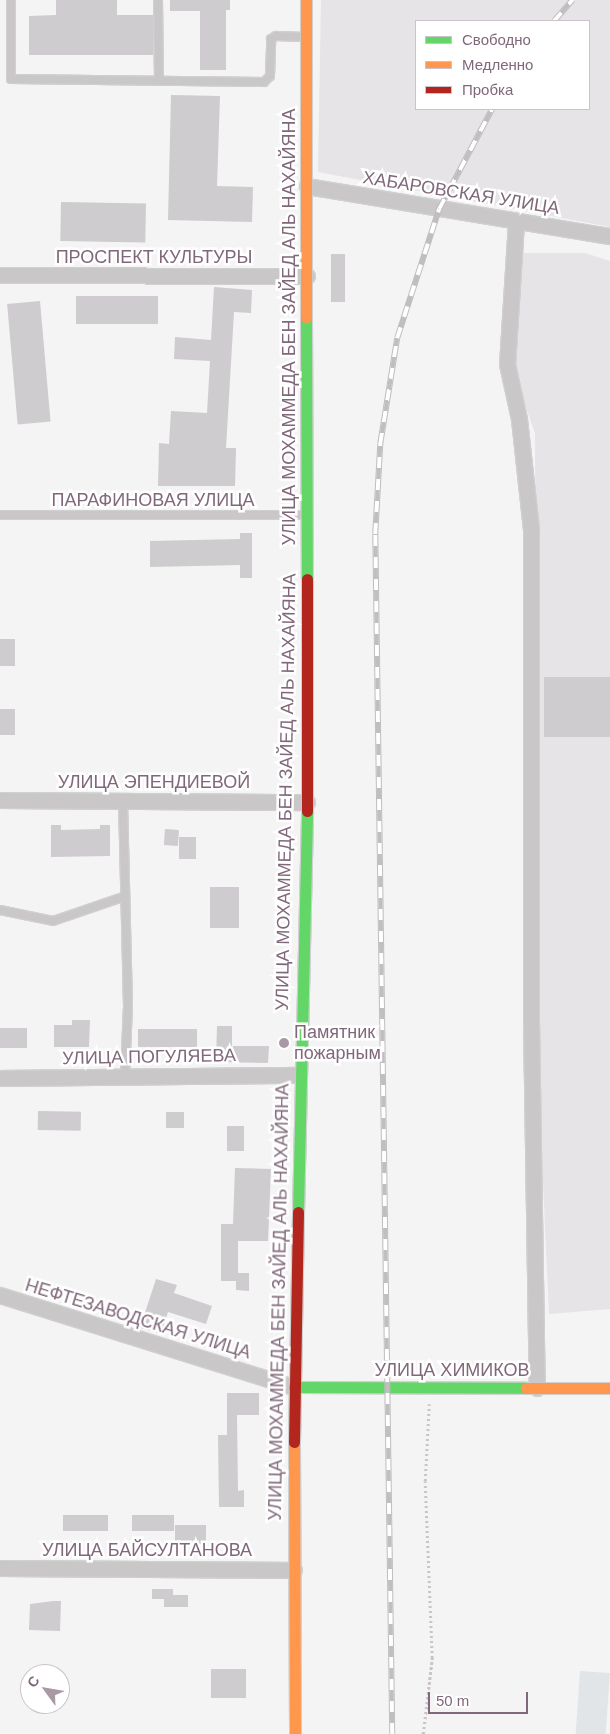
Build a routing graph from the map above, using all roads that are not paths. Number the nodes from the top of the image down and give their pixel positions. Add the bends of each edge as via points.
1 (11, 0) edge
2 (158, 0) edge
3 (306, 0) edge
4 (307, 37) junction
5 (159, 81) junction
6 (307, 186) junction
7 (516, 222) junction
8 (610, 236) edge
9 (0, 275) edge
10 (307, 276) junction
11 (0, 515) edge
12 (306, 515) junction
13 (0, 800) edge
14 (123, 800) junction
15 (307, 802) junction
16 (123, 897) junction
17 (0, 910) edge
18 (299, 1075) junction
19 (125, 1076) junction
20 (0, 1078) edge
21 (0, 1295) edge
22 (294, 1387) junction
23 (537, 1388) junction
24 (610, 1388) edge
25 (0, 1568) edge
26 (294, 1570) junction
27 (296, 1734) edge

1 - 5 lane via 11,79
2 - 5 lane
3 - 4 main road, УЛИЦА МОХАММЕДА БЕН ЗАЙЕД АЛЬ НАХАЙЯНА
4 - 5 lane via 276,36 271,39 267,81
4 - 6 main road, УЛИЦА МОХАММЕДА БЕН ЗАЙЕД АЛЬ НАХАЙЯНА
6 - 7 street, ХАБАРОВСКАЯ УЛИЦА
6 - 10 main road, УЛИЦА МОХАММЕДА БЕН ЗАЙЕД АЛЬ НАХАЙЯНА
7 - 8 street, ХАБАРОВСКАЯ УЛИЦА
7 - 23 street via 506,364 519,419 531,529 531,1011
9 - 10 street, ПРОСПЕКТ КУЛЬТУРЫ
10 - 12 main road, УЛИЦА МОХАММЕДА БЕН ЗАЙЕД АЛЬ НАХАЙЯНА
11 - 12 lane, ПАРАФИНОВАЯ УЛИЦА
12 - 15 main road, УЛИЦА МОХАММЕДА БЕН ЗАЙЕД АЛЬ НАХАЙЯНА
13 - 14 street, УЛИЦА ЭПЕНДИЕВОЙ
14 - 15 street, УЛИЦА ЭПЕНДИЕВОЙ
14 - 16 lane
15 - 18 main road, УЛИЦА МОХАММЕДА БЕН ЗАЙЕД АЛЬ НАХАЙЯНА
16 - 17 lane via 53,921
16 - 19 lane via 128,1006
18 - 19 street, УЛИЦА ПОГУЛЯЕВА
18 - 22 main road, УЛИЦА МОХАММЕДА БЕН ЗАЙЕД АЛЬ НАХАЙЯНА
19 - 20 street, УЛИЦА ПОГУЛЯЕВА
21 - 22 street, НЕФТЕЗАВОДСКАЯ УЛИЦА
22 - 23 main road, УЛИЦА ХИМИКОВ
22 - 26 main road, УЛИЦА МОХАММЕДА БЕН ЗАЙЕД АЛЬ НАХАЙЯНА
23 - 24 main road, УЛИЦА ХИМИКОВ
25 - 26 street, УЛИЦА БАЙСУЛТАНОВА
26 - 27 main road, УЛИЦА МОХАММЕДА БЕН ЗАЙЕД АЛЬ НАХАЙЯНА

